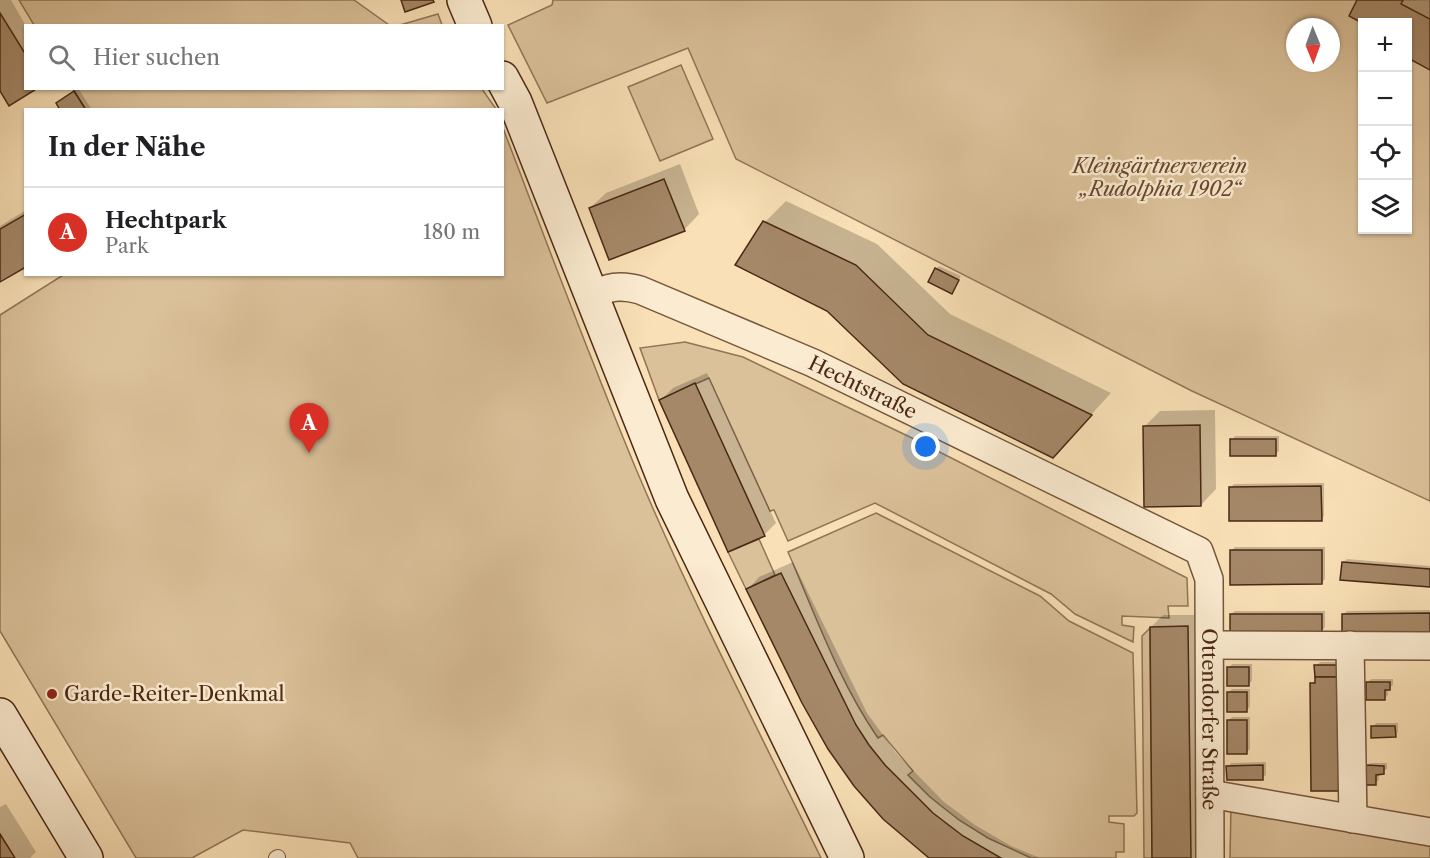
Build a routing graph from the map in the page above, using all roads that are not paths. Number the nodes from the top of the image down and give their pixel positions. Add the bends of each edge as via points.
1 (504, 82) edge
2 (589, 296) junction
3 (1209, 579) joint
4 (1210, 645) junction
5 (1350, 645) junction
6 (1430, 646) edge
7 (0, 715) edge
8 (1210, 794) junction
9 (1353, 819) junction
10 (1430, 832) edge
11 (86, 858) edge
12 (847, 858) edge
13 (1210, 858) edge

1 - 2 street
2 - 3 street, Hechtstraße via 611,286 640,290 813,363 1200,551
2 - 12 street via 672,499
3 - 4 street, Ottendorfer Straße
4 - 5 street
4 - 8 street, Ottendorfer Straße
5 - 6 street
5 - 9 street
7 - 11 street
8 - 9 street
8 - 13 street, Ottendorfer Straße
9 - 10 street

